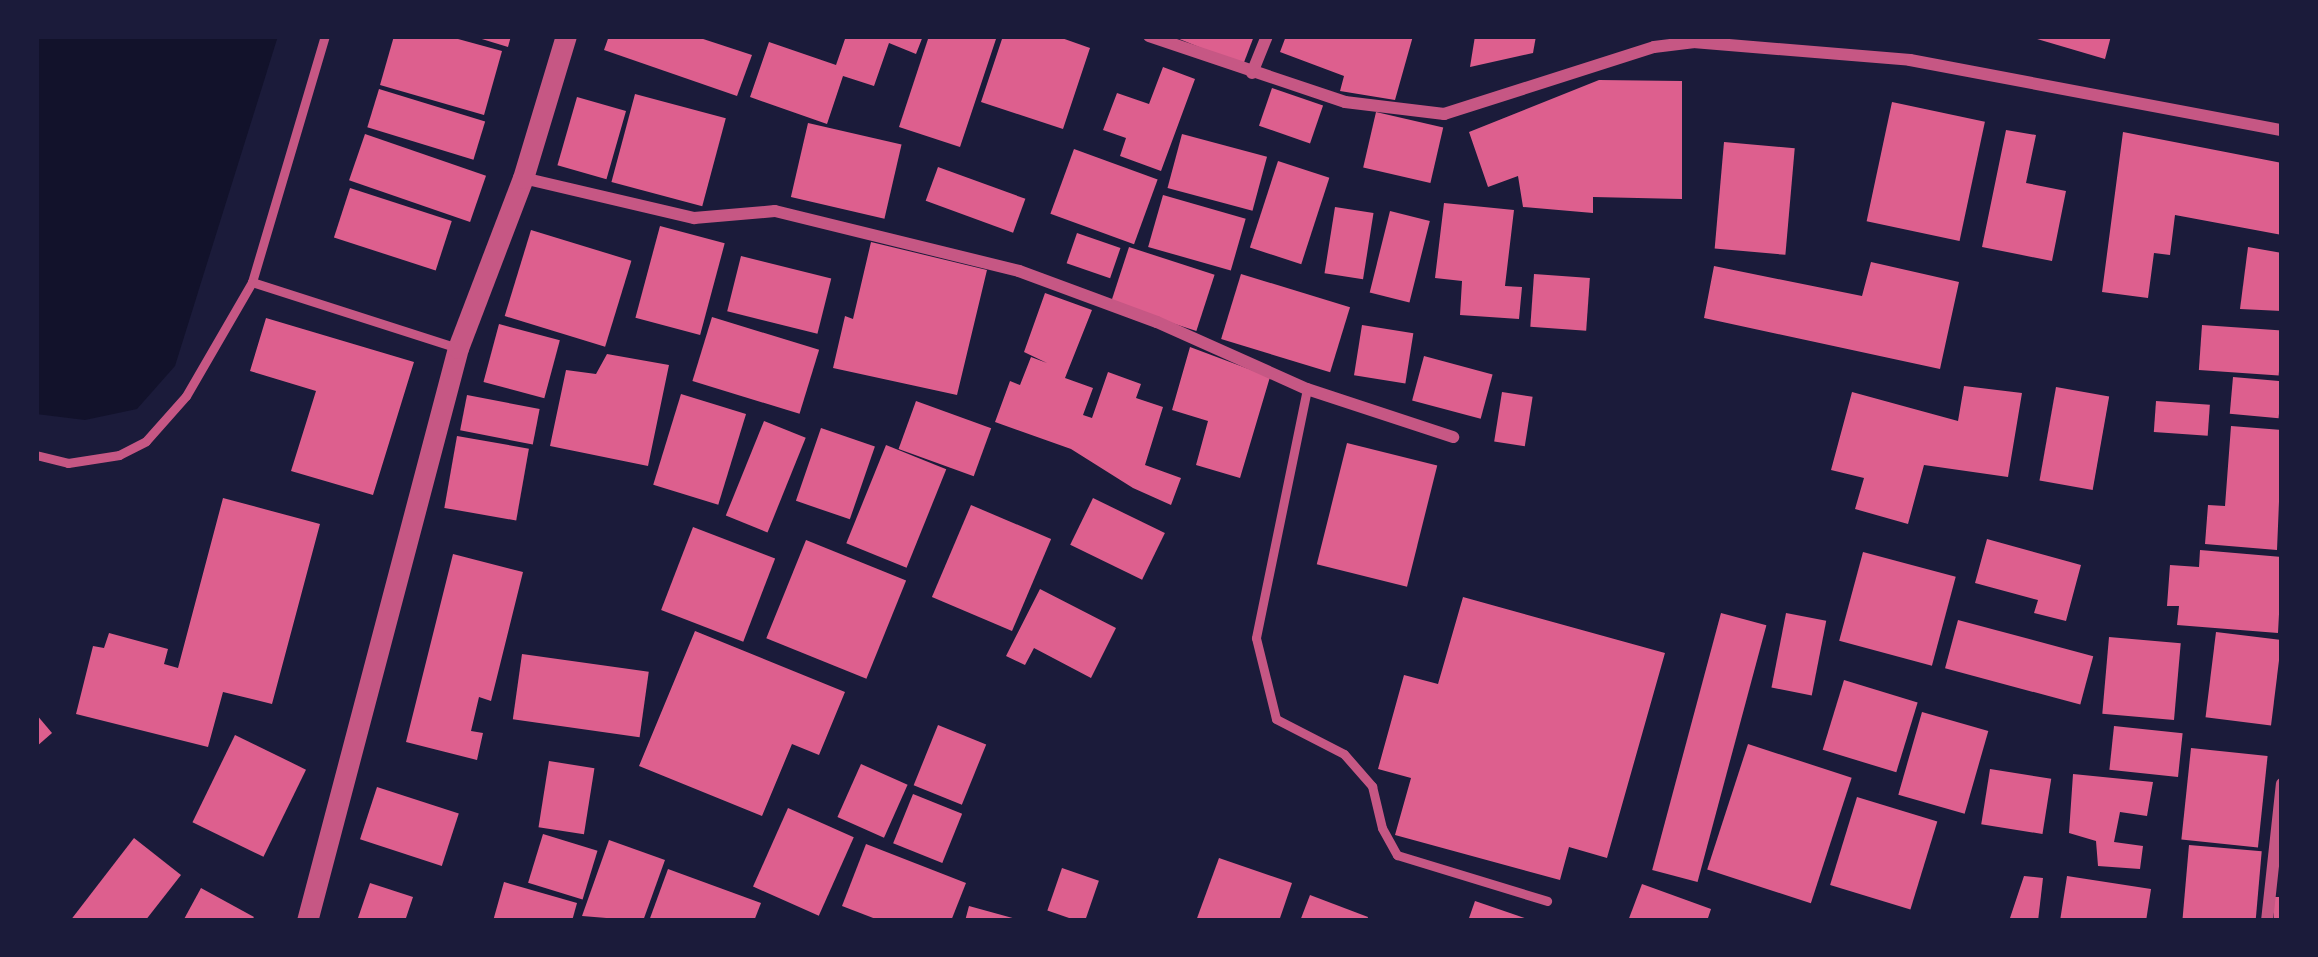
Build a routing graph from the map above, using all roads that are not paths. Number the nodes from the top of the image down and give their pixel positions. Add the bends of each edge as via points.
1 (325, 36) edge
2 (566, 36) edge
3 (1149, 36) edge
4 (1267, 36) edge
5 (1252, 73) junction
6 (2282, 130) edge
7 (523, 178) junction
8 (252, 282) junction
9 (458, 348) junction
10 (1307, 389) junction
11 (1453, 437) dead end
12 (36, 455) edge
13 (2282, 784) edge
14 (1547, 901) dead end
15 (307, 921) edge
16 (2267, 921) edge

1 - 8 lane
2 - 7 street
3 - 5 street
4 - 5 street
5 - 6 street via 1345,102 1444,114 1654,46 1694,42 1910,60
7 - 9 street
7 - 10 street via 694,218 775,211 1019,271
8 - 9 lane
8 - 12 lane via 186,396 146,441 68,464
9 - 15 street
10 - 11 street
10 - 14 lane via 1256,638 1276,718 1358,770 1396,855
13 - 16 street

